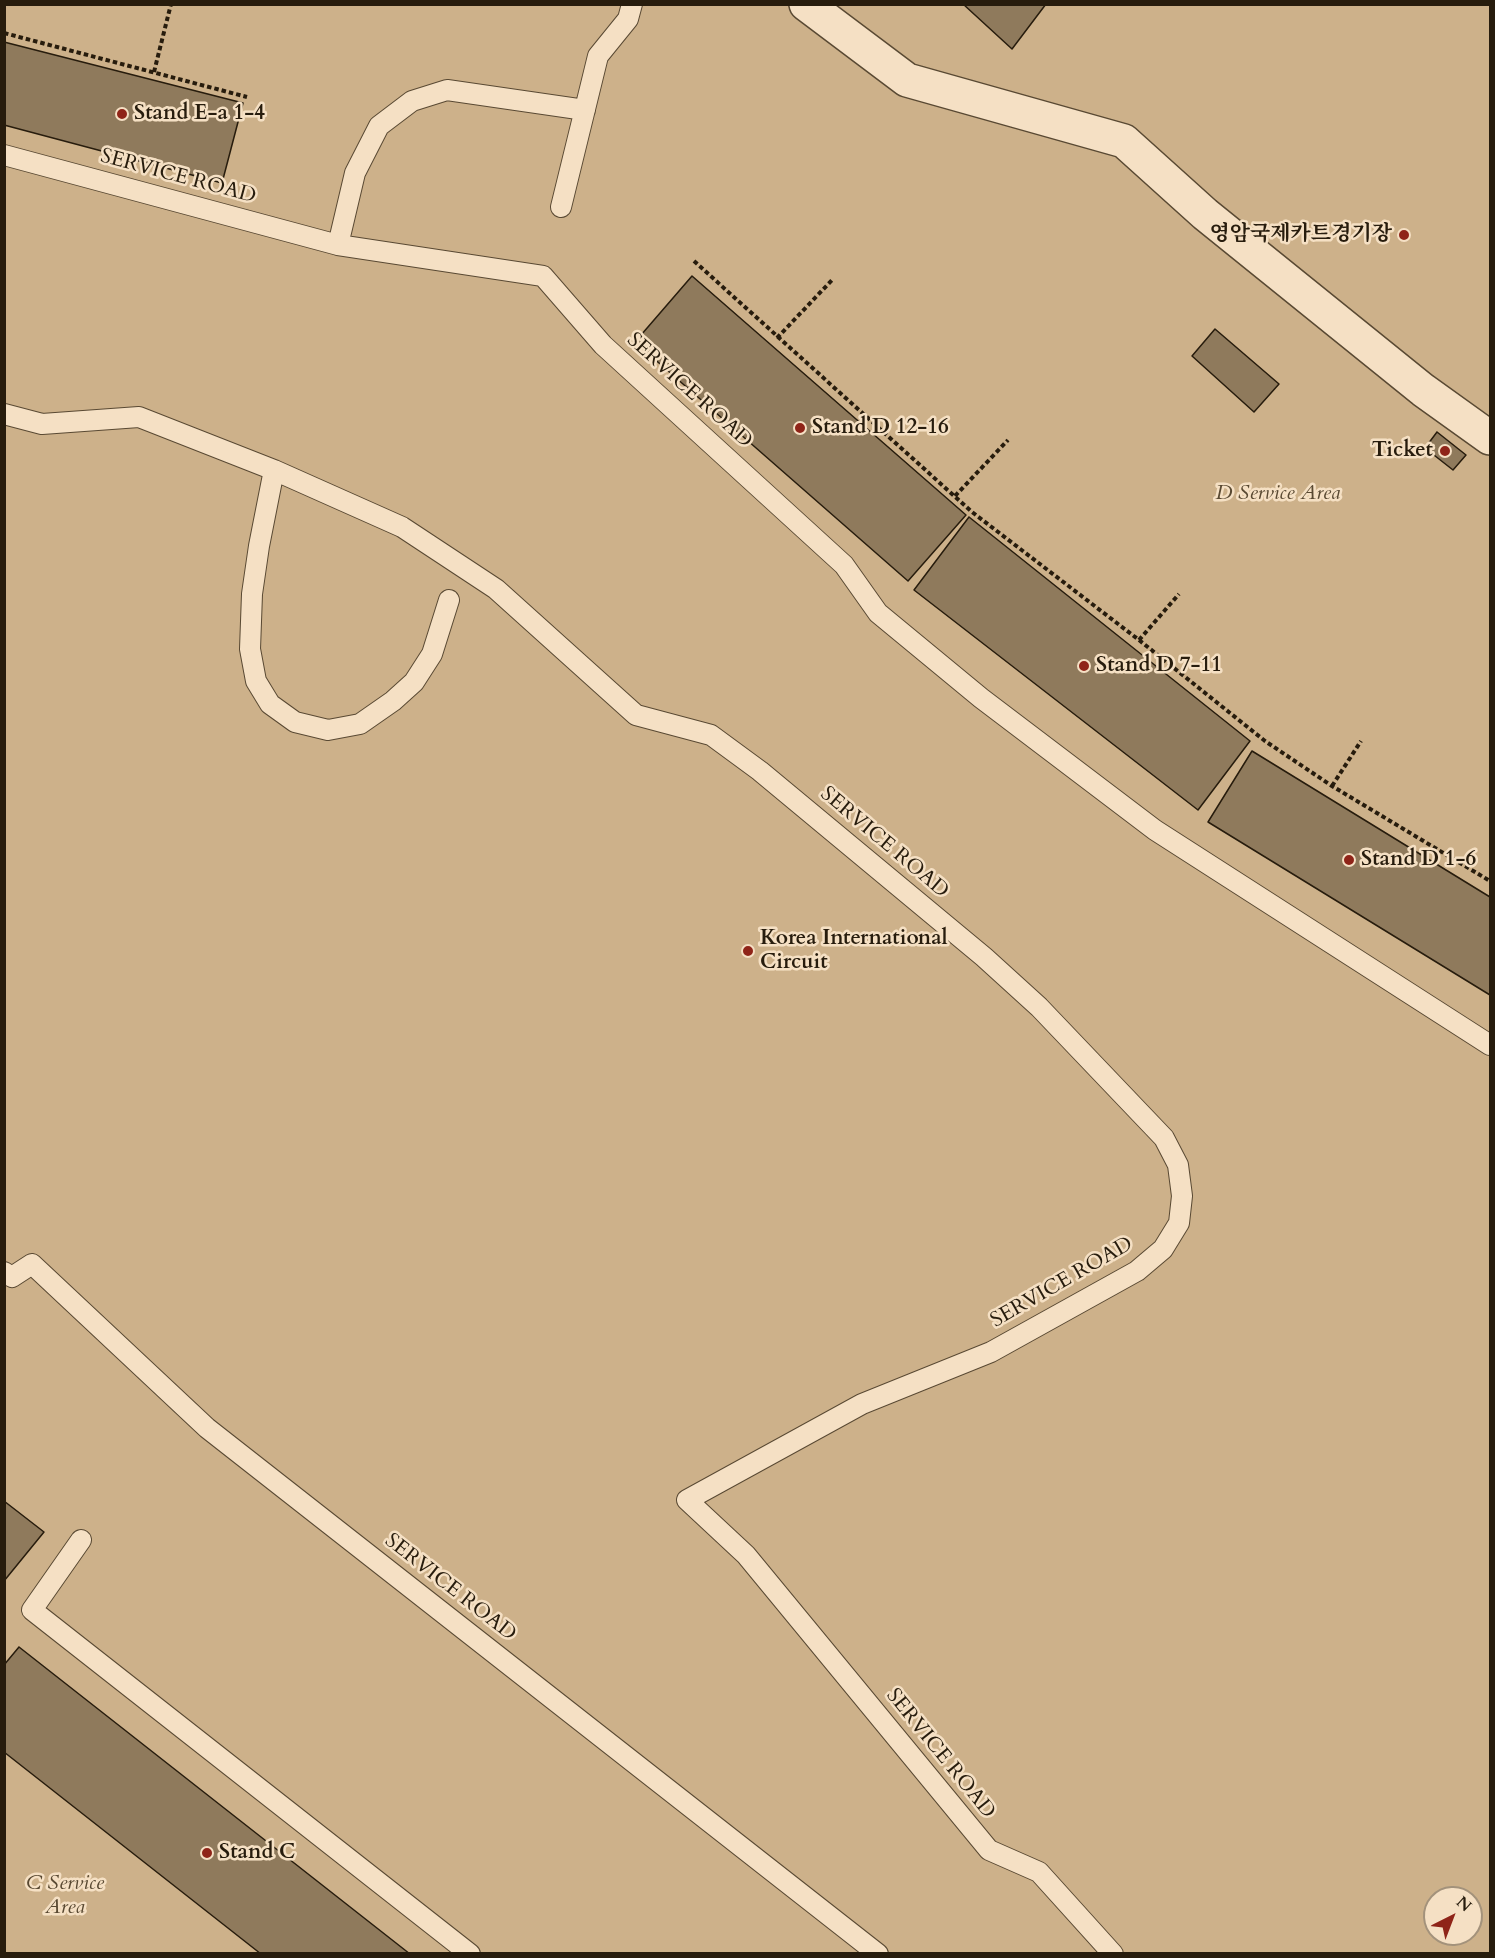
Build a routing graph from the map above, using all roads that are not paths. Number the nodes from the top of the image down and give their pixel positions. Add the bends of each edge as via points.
1 (632, 4) edge
2 (806, 4) edge
3 (585, 110) junction
4 (4, 155) edge
5 (561, 207) dead end
6 (338, 245) junction
7 (4, 414) edge
8 (1491, 438) edge
9 (274, 470) junction
10 (448, 600) dead end
11 (1491, 1045) edge
12 (4, 1272) edge
13 (81, 1540) dead end
14 (470, 1953) edge
15 (878, 1953) edge
16 (1113, 1953) edge

1 - 3 lane via 628,20 598,56
2 - 8 street via 907,80 1124,141 1205,214 1423,390
3 - 5 lane
3 - 6 lane via 447,90 412,101 380,126 354,172
4 - 6 lane, SERVICE ROAD
6 - 11 lane, SERVICE ROAD via 543,276 603,345 844,565 878,613 981,698 1155,830
7 - 9 lane, SERVICE ROAD via 42,424 139,417
9 - 10 lane via 252,594 250,650 256,681 270,704 295,722 317,727 360,724 414,681 432,654
9 - 16 lane, SERVICE ROAD via 402,527 496,589 636,715 711,735 760,771 984,957 1039,1007 1164,1138 1178,1165 1182,1196 1179,1223 1163,1249 1137,1270 991,1352 862,1404 687,1500 746,1555 988,1850 1039,1872
12 - 15 lane, SERVICE ROAD via 12,1277 32,1264 207,1428
13 - 14 lane via 32,1610

